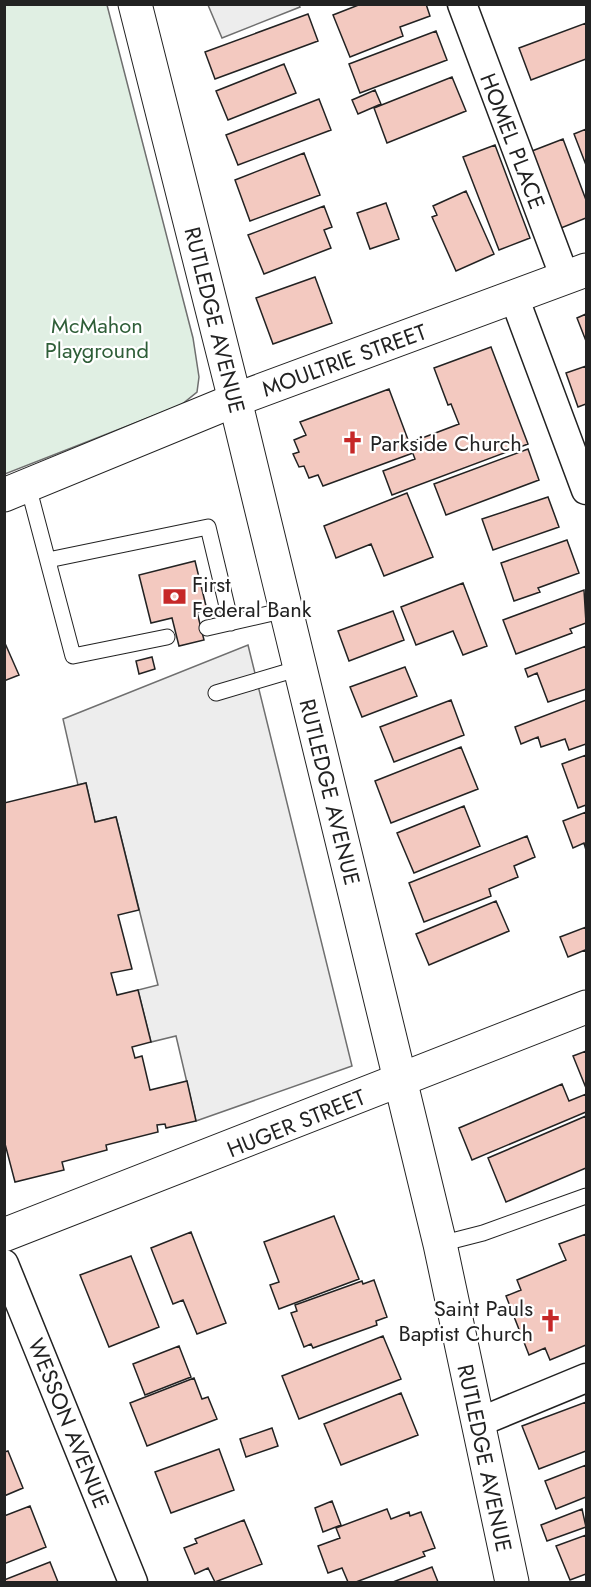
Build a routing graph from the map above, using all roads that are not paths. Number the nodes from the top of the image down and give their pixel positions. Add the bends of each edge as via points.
1 (135, 4) edge
2 (462, 4) edge
3 (576, 274) edge
4 (514, 297) junction
5 (235, 400) junction
6 (16, 490) edge
7 (586, 490) edge
8 (48, 560) junction
9 (286, 610) junction
10 (231, 623) junction
11 (207, 628) dead end
12 (167, 637) dead end
13 (300, 668) junction
14 (216, 693) dead end
15 (586, 1007) edge
16 (400, 1081) junction
17 (586, 1196) edge
18 (4, 1236) edge
19 (440, 1244) junction
20 (4, 1264) edge
21 (586, 1378) edge
22 (477, 1423) junction
23 (134, 1582) edge
24 (512, 1582) edge

1 - 5 main road, RUTLEDGE AVENUE
2 - 3 street, HOMEL PLACE
3 - 4 main road, MOULTRIE STREET
4 - 5 main road, MOULTRIE STREET
4 - 7 street
5 - 6 main road, MOULTRIE STREET
5 - 9 main road, RUTLEDGE AVENUE
6 - 8 lane
8 - 10 lane via 208,527
8 - 12 lane via 73,656
9 - 10 lane
9 - 13 main road, RUTLEDGE AVENUE
10 - 11 lane
13 - 14 lane
13 - 16 main road, RUTLEDGE AVENUE
15 - 16 main road, HUGER STREET
16 - 18 main road, HUGER STREET
16 - 19 main road, RUTLEDGE AVENUE
17 - 19 lane
19 - 22 main road, RUTLEDGE AVENUE
20 - 23 street, WESSON AVENUE
21 - 22 street
22 - 24 main road, RUTLEDGE AVENUE

